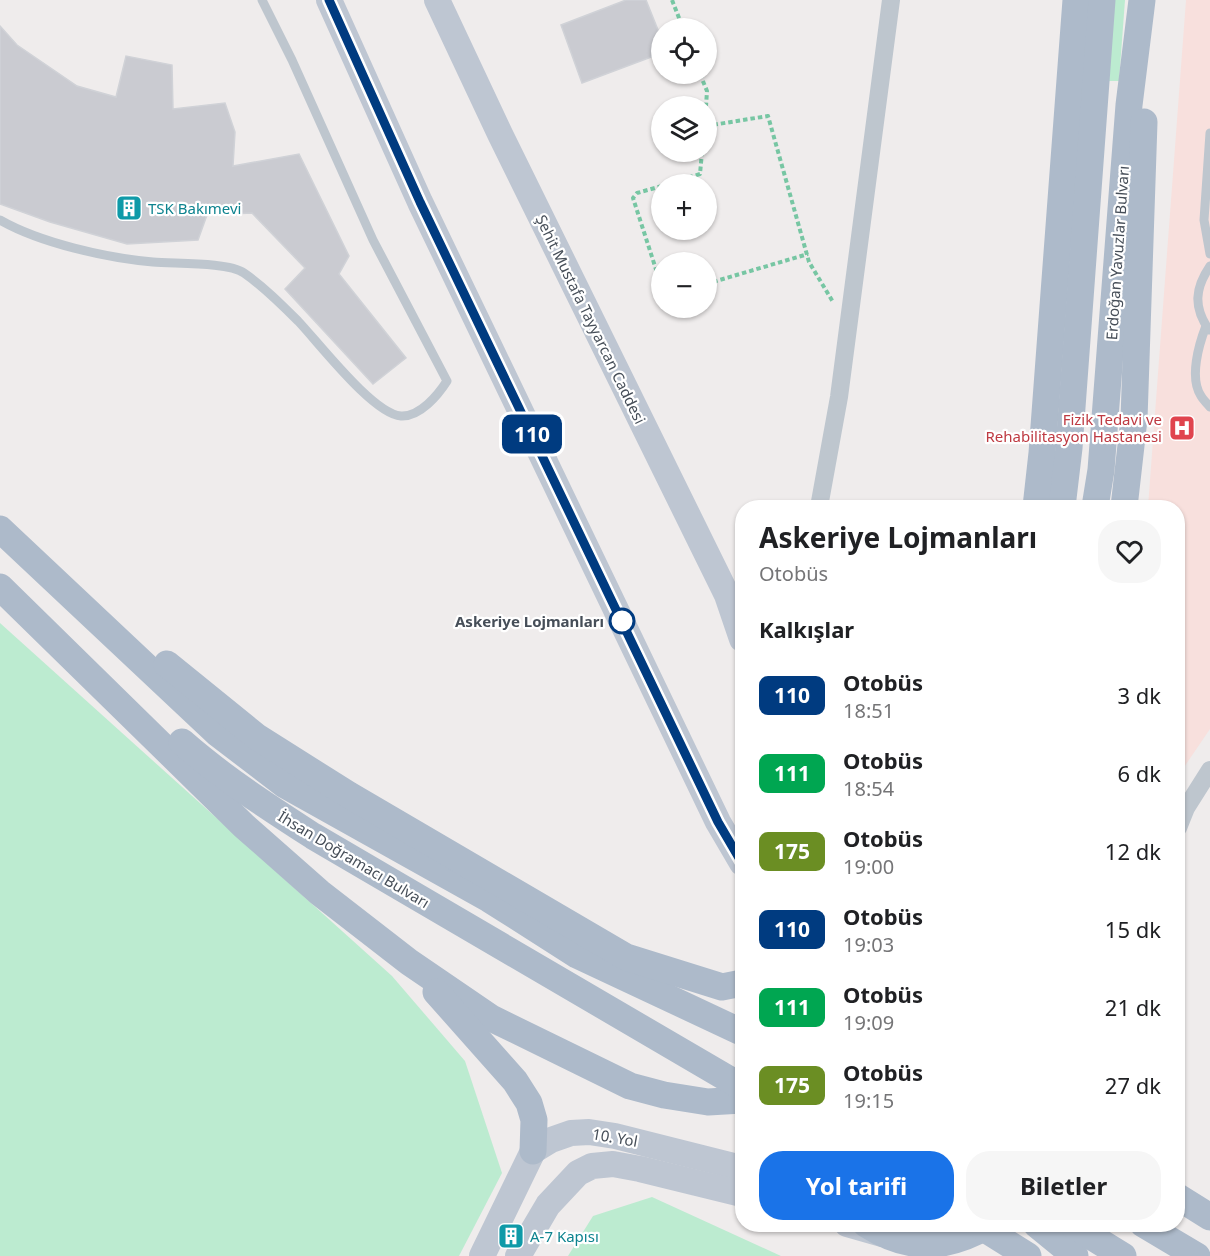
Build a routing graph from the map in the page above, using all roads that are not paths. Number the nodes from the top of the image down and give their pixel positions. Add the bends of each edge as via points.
1 (262, 0) edge
2 (329, 0) edge
3 (437, 0) edge
4 (891, 0) edge
5 (1076, 0) edge
6 (1102, 0) edge
7 (1142, 0) edge
8 (1149, 0) edge
9 (1210, 133) edge
10 (0, 220) edge
11 (1210, 254) edge
12 (1210, 266) edge
13 (1208, 329) edge
14 (1210, 407) edge
15 (820, 500) edge
16 (1037, 500) edge
17 (1063, 500) edge
18 (1096, 500) edge
19 (1125, 500) edge
20 (2, 531) edge
21 (0, 582) edge
22 (0, 587) edge
23 (735, 594) edge
24 (1210, 770) edge
25 (1185, 810) edge
26 (735, 851) edge
27 (409, 962) junction
28 (735, 989) edge
29 (735, 1029) edge
30 (735, 1083) edge
31 (735, 1100) edge
32 (533, 1151) junction
33 (735, 1166) edge
34 (513, 1192) junction
35 (735, 1192) edge
36 (1185, 1201) edge
37 (548, 1205) junction
38 (1210, 1217) edge
39 (882, 1232) edge
40 (977, 1232) edge
41 (989, 1232) edge
42 (1046, 1232) edge
43 (1084, 1232) edge
44 (1156, 1232) edge
45 (951, 1250) edge
46 (482, 1256) edge
47 (518, 1256) edge
48 (1028, 1256) edge
49 (1074, 1256) edge
50 (1123, 1256) edge
51 (1197, 1256) edge

1 - 10 lane via 373,240 447,381 433,399 416,412 404,416 391,414 356,386 298,321 240,270 101,254 18,230
2 - 26 main road via 426,213
3 - 23 main road, Şehit Mustafa Tayyarcan Caddesi via 500,134
4 - 15 street via 838,398
5 - 16 main road
6 - 17 main road
7 - 18 main road, Erdoğan Yavuzlar Bulvarı via 1128,105
8 - 19 main road, Erdoğan Yavuzlar Bulvarı via 1134,419
9 - 11 lane via 1204,220
12 - 13 lane via 1201,280 1197,299
13 - 14 lane via 1200,342 1196,381 1199,394
20 - 28 main road via 257,737 349,795 626,957
20 - 29 main road, İhsan Doğramacı Bulvarı via 217,733 285,785 489,899 577,955
21 - 30 main road, İhsan Doğramacı Bulvarı via 205,762 267,806
22 - 27 main road via 244,826 320,893
24 - 25 street
27 - 31 main road via 491,1018 630,1086 708,1102
27 - 32 main road via 515,1081 534,1120
32 - 33 main road, 10. Yol via 571,1133 589,1132
32 - 34 main road
34 - 37 main road
34 - 46 main road
35 - 37 main road, 10. Yol via 613,1164 592,1166 578,1173
36 - 38 main road
37 - 47 main road, 10. Yol
39 - 45 main road via 911,1243
40 - 45 main road
41 - 48 main road, bridge
42 - 49 main road
43 - 50 main road
44 - 51 main road

